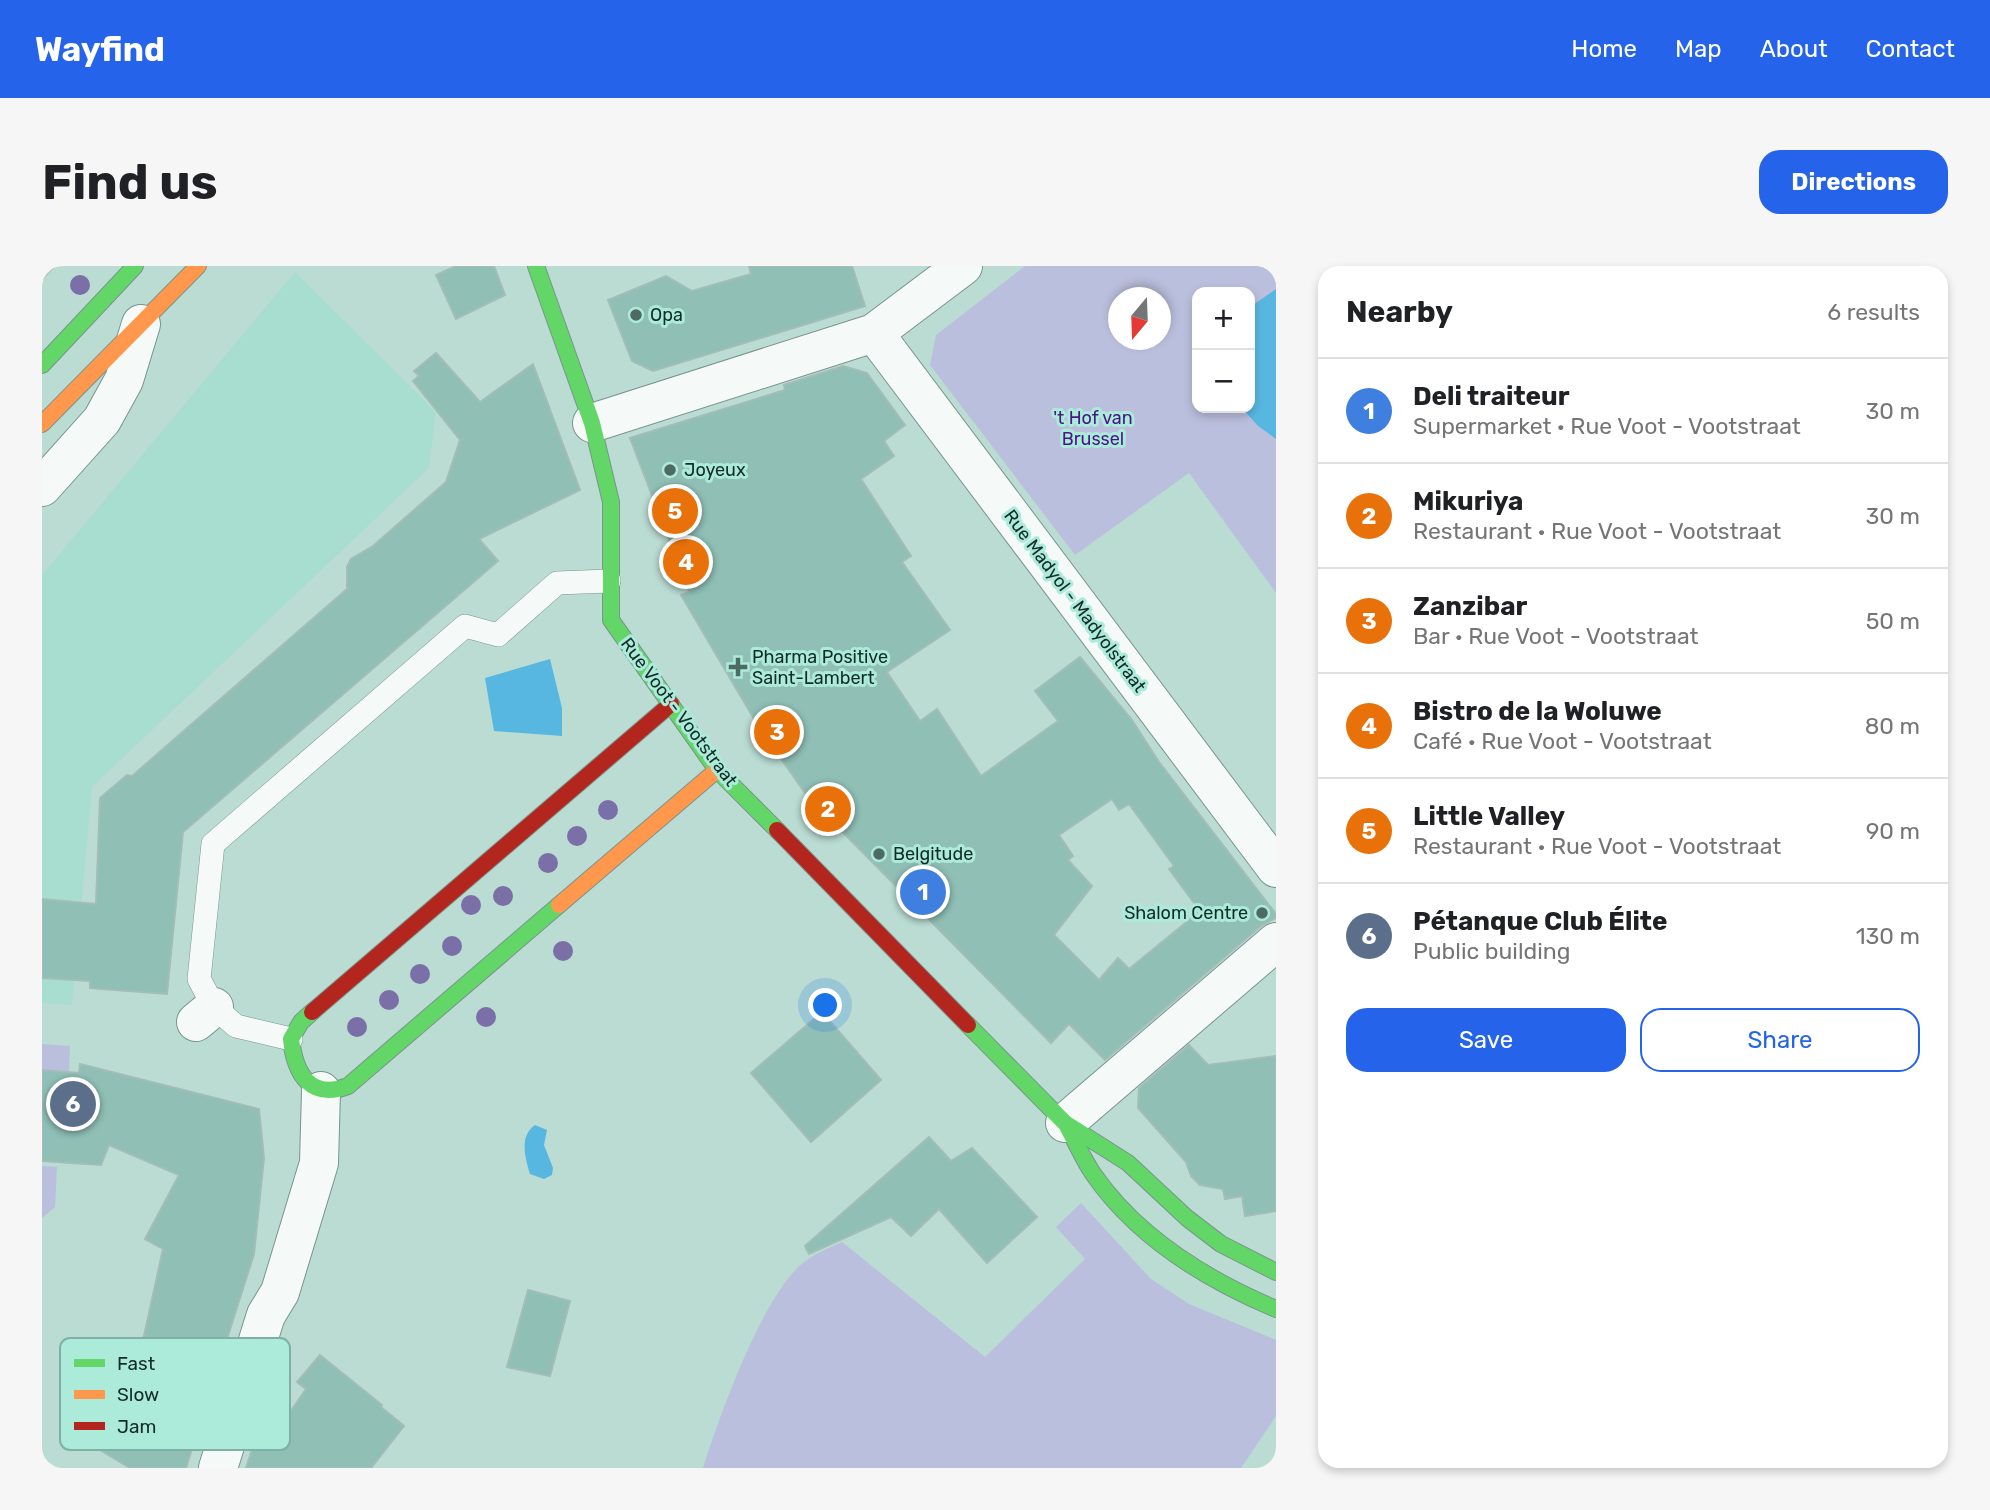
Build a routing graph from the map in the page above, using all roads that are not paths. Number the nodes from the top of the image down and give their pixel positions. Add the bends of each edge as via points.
1 (135, 266) edge
2 (198, 266) edge
3 (536, 266) edge
4 (963, 266) edge
5 (141, 324) junction
6 (874, 334) junction
7 (42, 365) edge
8 (592, 423) junction
9 (42, 424) edge
10 (42, 487) edge
11 (609, 581) junction
12 (671, 704) junction
13 (717, 770) junction
14 (1276, 869) edge
15 (1276, 942) edge
16 (291, 1038) junction
17 (321, 1091) junction
18 (1065, 1123) junction
19 (1276, 1272) edge
20 (1276, 1309) edge
21 (260, 1338) edge
22 (224, 1450) edge
23 (218, 1468) edge

1 - 7 main road
2 - 5 main road
3 - 8 main road, Rue Voot - Vootstraat
4 - 6 street
5 - 9 main road
5 - 10 street via 124,380 102,420
6 - 8 street
6 - 14 street, Rue Madyol - Madyolstraat
8 - 11 main road, Rue Voot - Vootstraat via 611,502
11 - 12 main road, Rue Voot - Vootstraat via 611,620
11 - 16 lane via 557,583 498,635 465,625 213,844 199,979 205,1015
12 - 13 main road, Rue Voot - Vootstraat
12 - 16 main road via 301,1022
13 - 17 main road via 348,1086 336,1092
13 - 18 main road, Rue Voot - Vootstraat
15 - 18 street
16 - 17 main road via 296,1068 306,1082
17 - 21 street via 319,1163 280,1292
18 - 19 main road, Rue Voot - Vootstraat via 1128,1163 1222,1244
18 - 20 main road, Rue Voot - Vootstraat via 1098,1182 1148,1233 1207,1276
22 - 23 street

